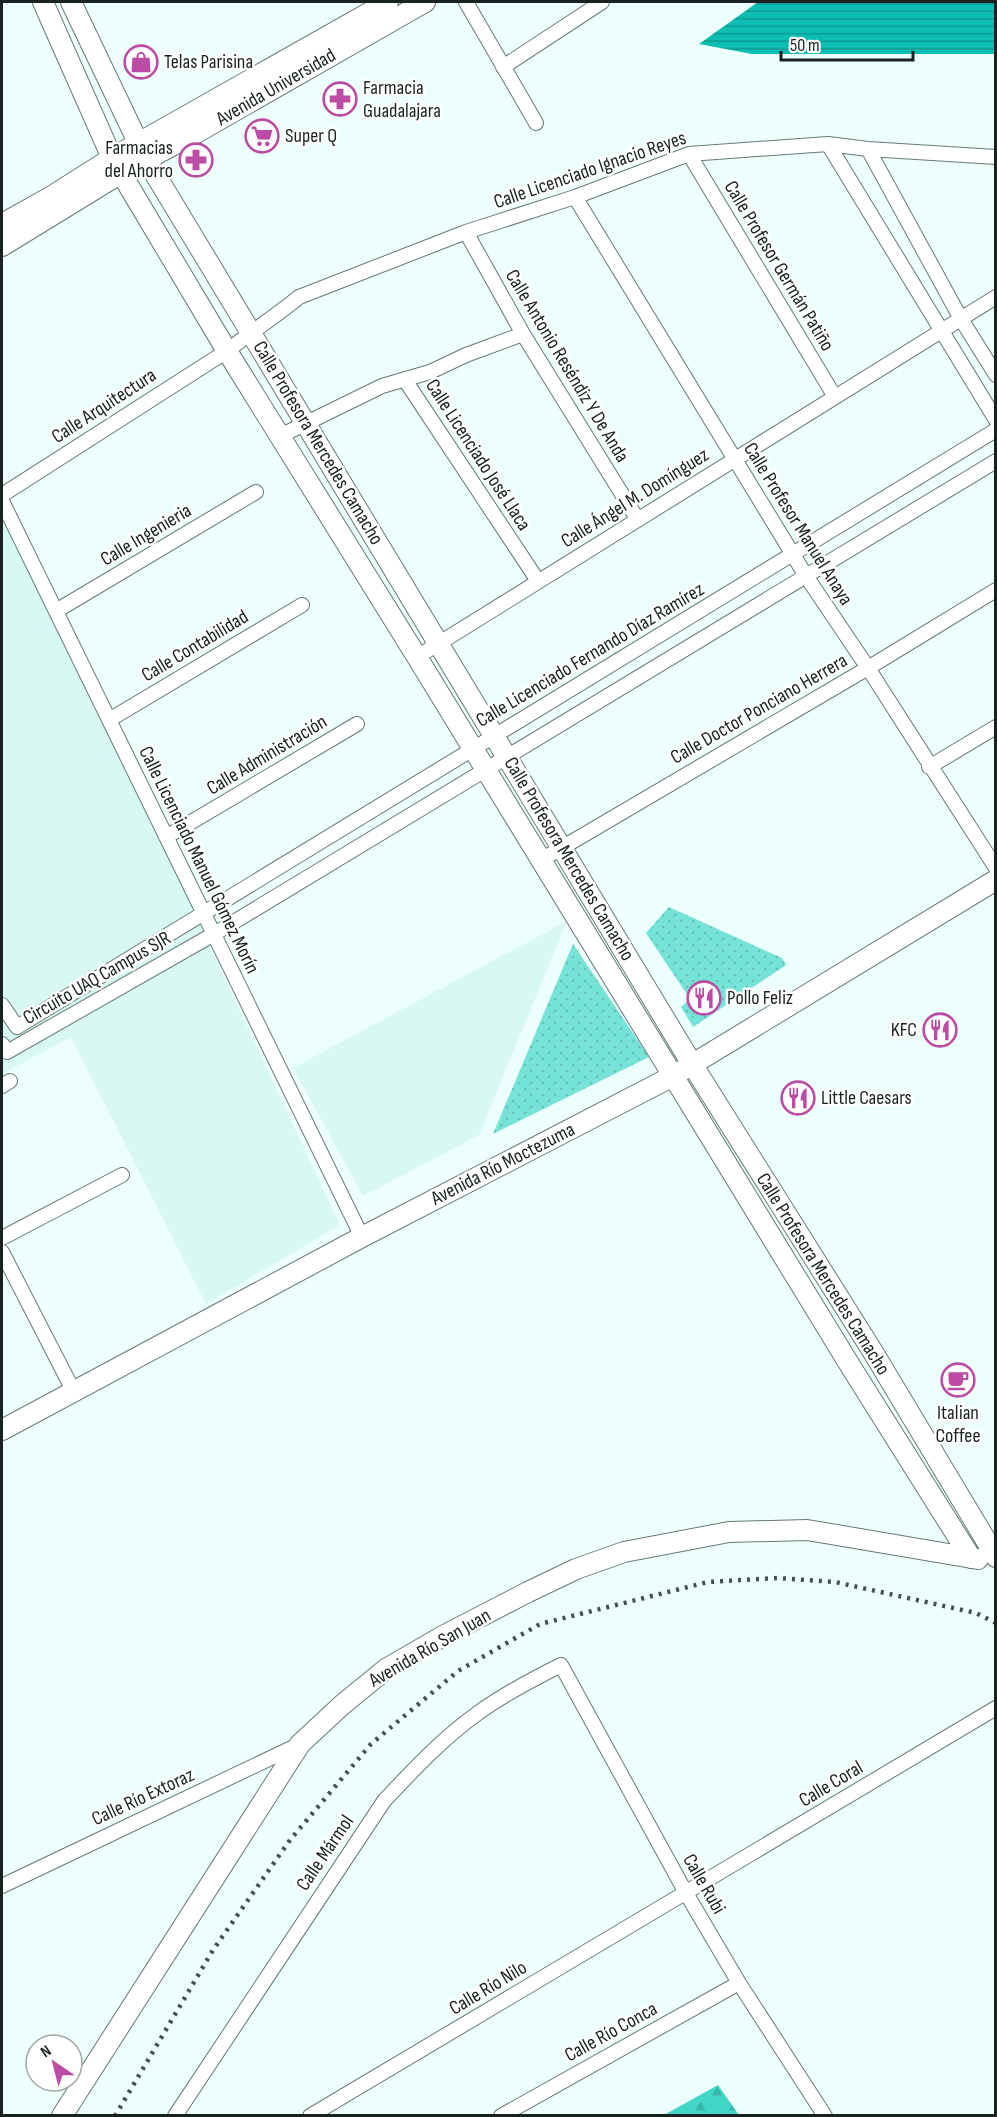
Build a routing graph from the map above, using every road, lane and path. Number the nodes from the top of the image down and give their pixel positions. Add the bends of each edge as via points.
1 (43, 2) edge
2 (71, 2) edge
3 (388, 2) edge
4 (425, 2) edge
5 (466, 2) edge
6 (602, 2) edge
7 (503, 67) junction
8 (536, 123) dead end
9 (828, 144) junction
10 (868, 149) junction
11 (142, 152) junction
12 (689, 154) junction
13 (996, 157) edge
14 (117, 165) junction
15 (575, 197) junction
16 (2, 224) edge
17 (466, 232) junction
18 (2, 246) edge
19 (996, 297) edge
20 (961, 319) junction
21 (942, 331) junction
22 (251, 332) junction
23 (523, 334) junction
24 (227, 351) junction
25 (996, 375) edge
26 (405, 380) junction
27 (835, 397) junction
28 (996, 420) edge
29 (306, 424) junction
30 (996, 430) edge
31 (280, 435) junction
32 (735, 459) junction
33 (996, 461) edge
34 (256, 492) dead end
35 (2, 495) edge
36 (2, 501) edge
37 (638, 520) junction
38 (793, 554) junction
39 (806, 576) junction
40 (538, 582) junction
41 (996, 590) edge
42 (302, 605) dead end
43 (56, 611) junction
44 (439, 643) junction
45 (417, 657) junction
46 (868, 668) junction
47 (109, 720) junction
48 (357, 724) dead end
49 (996, 727) edge
50 (495, 736) junction
51 (474, 749) junction
52 (507, 757) junction
53 (929, 767) junction
54 (486, 770) junction
55 (166, 837) junction
56 (562, 848) junction
57 (542, 860) junction
58 (996, 868) edge
59 (996, 880) edge
60 (204, 914) junction
61 (214, 934) junction
62 (2, 1005) edge
63 (2, 1044) edge
64 (692, 1065) junction
65 (673, 1076) junction
66 (122, 1175) dead end
67 (362, 1236) junction
68 (2, 1238) edge
69 (2, 1252) edge
70 (873, 1352) junction
71 (851, 1367) junction
72 (74, 1392) junction
73 (2, 1431) edge
74 (996, 1557) edge
75 (971, 1558) junction
76 (996, 1563) edge
77 (561, 1665) joint
78 (996, 1708) edge
79 (300, 1744) junction
80 (2, 1886) edge
81 (686, 1893) junction
82 (739, 1983) junction
83 (62, 2115) edge
84 (175, 2115) edge
85 (310, 2115) edge
86 (501, 2115) edge
87 (825, 2115) edge

1 - 14 street, Calle Profesora Mercedes Camacho
2 - 11 street, Calle Profesora Mercedes Camacho
3 - 11 street, Avenida Universidad
4 - 11 street, Avenida Universidad via 205,128
5 - 7 street
6 - 7 street
7 - 8 street
9 - 10 street, Calle Licenciado Ignacio Reyes
9 - 12 street, Calle Licenciado Ignacio Reyes
9 - 21 street
10 - 13 street, Calle Licenciado Ignacio Reyes
10 - 20 street
11 - 14 street, Avenida Universidad
11 - 22 street, Calle Profesora Mercedes Camacho
12 - 15 street, Calle Licenciado Ignacio Reyes
12 - 27 street, Calle Profesor Germán Patiño
14 - 16 street, Avenida Universidad
14 - 18 street, Avenida Universidad
14 - 24 street, Calle Profesora Mercedes Camacho
15 - 17 street, Calle Licenciado Ignacio Reyes
15 - 32 street, Calle Profesor Manuel Anaya
17 - 22 street, Calle Licenciado Ignacio Reyes via 299,297
17 - 23 street, Calle Antonio Reséndiz Y De Anda
19 - 20 street, Calle Ángel M. Domínguez
20 - 21 street, Calle Ángel M. Domínguez
20 - 25 street
21 - 27 street, Calle Ángel M. Domínguez
21 - 28 street
22 - 24 street, Calle Licenciado Ignacio Reyes
22 - 29 street, Calle Profesora Mercedes Camacho
23 - 26 street
23 - 37 street, Calle Antonio Reséndiz Y De Anda
24 - 31 street, Calle Profesora Mercedes Camacho
24 - 35 street, Calle Arquitectura
26 - 29 street via 382,386
26 - 40 street, Calle Licenciado José Llaca
27 - 32 street, Calle Ángel M. Domínguez
29 - 31 street
29 - 44 street, Calle Profesora Mercedes Camacho
30 - 38 street, Calle Licenciado Fernando Díaz Ramírez
31 - 45 street, Calle Profesora Mercedes Camacho
32 - 37 street, Calle Ángel M. Domínguez
32 - 38 street, Calle Profesor Manuel Anaya
33 - 39 street
34 - 43 street, Calle Ingenieria
36 - 43 street, Calle Licenciado Manuel Gómez Morín
37 - 40 street, Calle Ángel M. Domínguez
38 - 39 street, Calle Profesor Manuel Anaya
38 - 50 street, Calle Licenciado Fernando Díaz Ramírez
39 - 46 street, Calle Profesor Manuel Anaya
39 - 52 street
40 - 44 street, Calle Ángel M. Domínguez
41 - 46 street, Calle Doctor Ponciano Herrera
42 - 47 street, Calle Contabilidad
43 - 47 street, Calle Licenciado Manuel Gómez Morín
44 - 45 street, Calle Ángel M. Domínguez
44 - 50 street, Calle Profesora Mercedes Camacho
45 - 51 street, Calle Profesora Mercedes Camacho
46 - 53 street, Calle Profesor Manuel Anaya
46 - 56 street, Calle Doctor Ponciano Herrera
47 - 55 street, Calle Licenciado Manuel Gómez Morín
48 - 55 street, Calle Administración
49 - 53 street
50 - 51 street, Calle Licenciado Fernando Díaz Ramírez
50 - 52 street, Calle Profesora Mercedes Camacho
51 - 54 street, Calle Profesora Mercedes Camacho
51 - 60 street, Calle Licenciado Fernando Díaz Ramírez
52 - 54 street
52 - 56 street, Calle Profesora Mercedes Camacho
53 - 58 street, Calle Profesor Manuel Anaya
54 - 57 street, Calle Profesora Mercedes Camacho
54 - 61 street
55 - 60 street, Calle Licenciado Manuel Gómez Morín
56 - 57 street, Calle Doctor Ponciano Herrera
56 - 64 street, Calle Profesora Mercedes Camacho
57 - 65 street, Calle Profesora Mercedes Camacho
59 - 64 street, Avenida Río Moctezuma
60 - 61 street, Calle Licenciado Manuel Gómez Morín
60 - 62 street, Circuito UAQ Campus SJR via 17,1027
61 - 63 street, Circuito UAQ Campus SJR via 8,1052
61 - 67 street, Calle Licenciado Manuel Gómez Morín
64 - 65 street, Avenida Río Moctezuma
64 - 70 street, Calle Profesora Mercedes Camacho
65 - 67 street, Avenida Río Moctezuma
65 - 71 street, Calle Profesora Mercedes Camacho
66 - 68 street
67 - 72 street, Avenida Río Moctezuma
69 - 72 street
70 - 71 street
70 - 74 street, Calle Profesora Mercedes Camacho
71 - 75 street, Calle Profesora Mercedes Camacho
72 - 73 street, Avenida Río Moctezuma
75 - 76 street, Avenida Río San Juan
75 - 79 street, Avenida Río San Juan via 807,1530 729,1532 624,1552 576,1569 443,1636 396,1664 342,1705
77 - 81 street, Calle Rubi
77 - 84 street, Calle Mármol via 523,1683 478,1713 424,1758 384,1801
78 - 81 street, Calle Coral
79 - 80 street, Calle Río Extoraz
79 - 83 street, Avenida Río San Juan
81 - 82 street, Calle Rubi
81 - 85 street, Calle Río Nilo
82 - 86 street, Calle Río Conca
82 - 87 street, Calle Rubi

